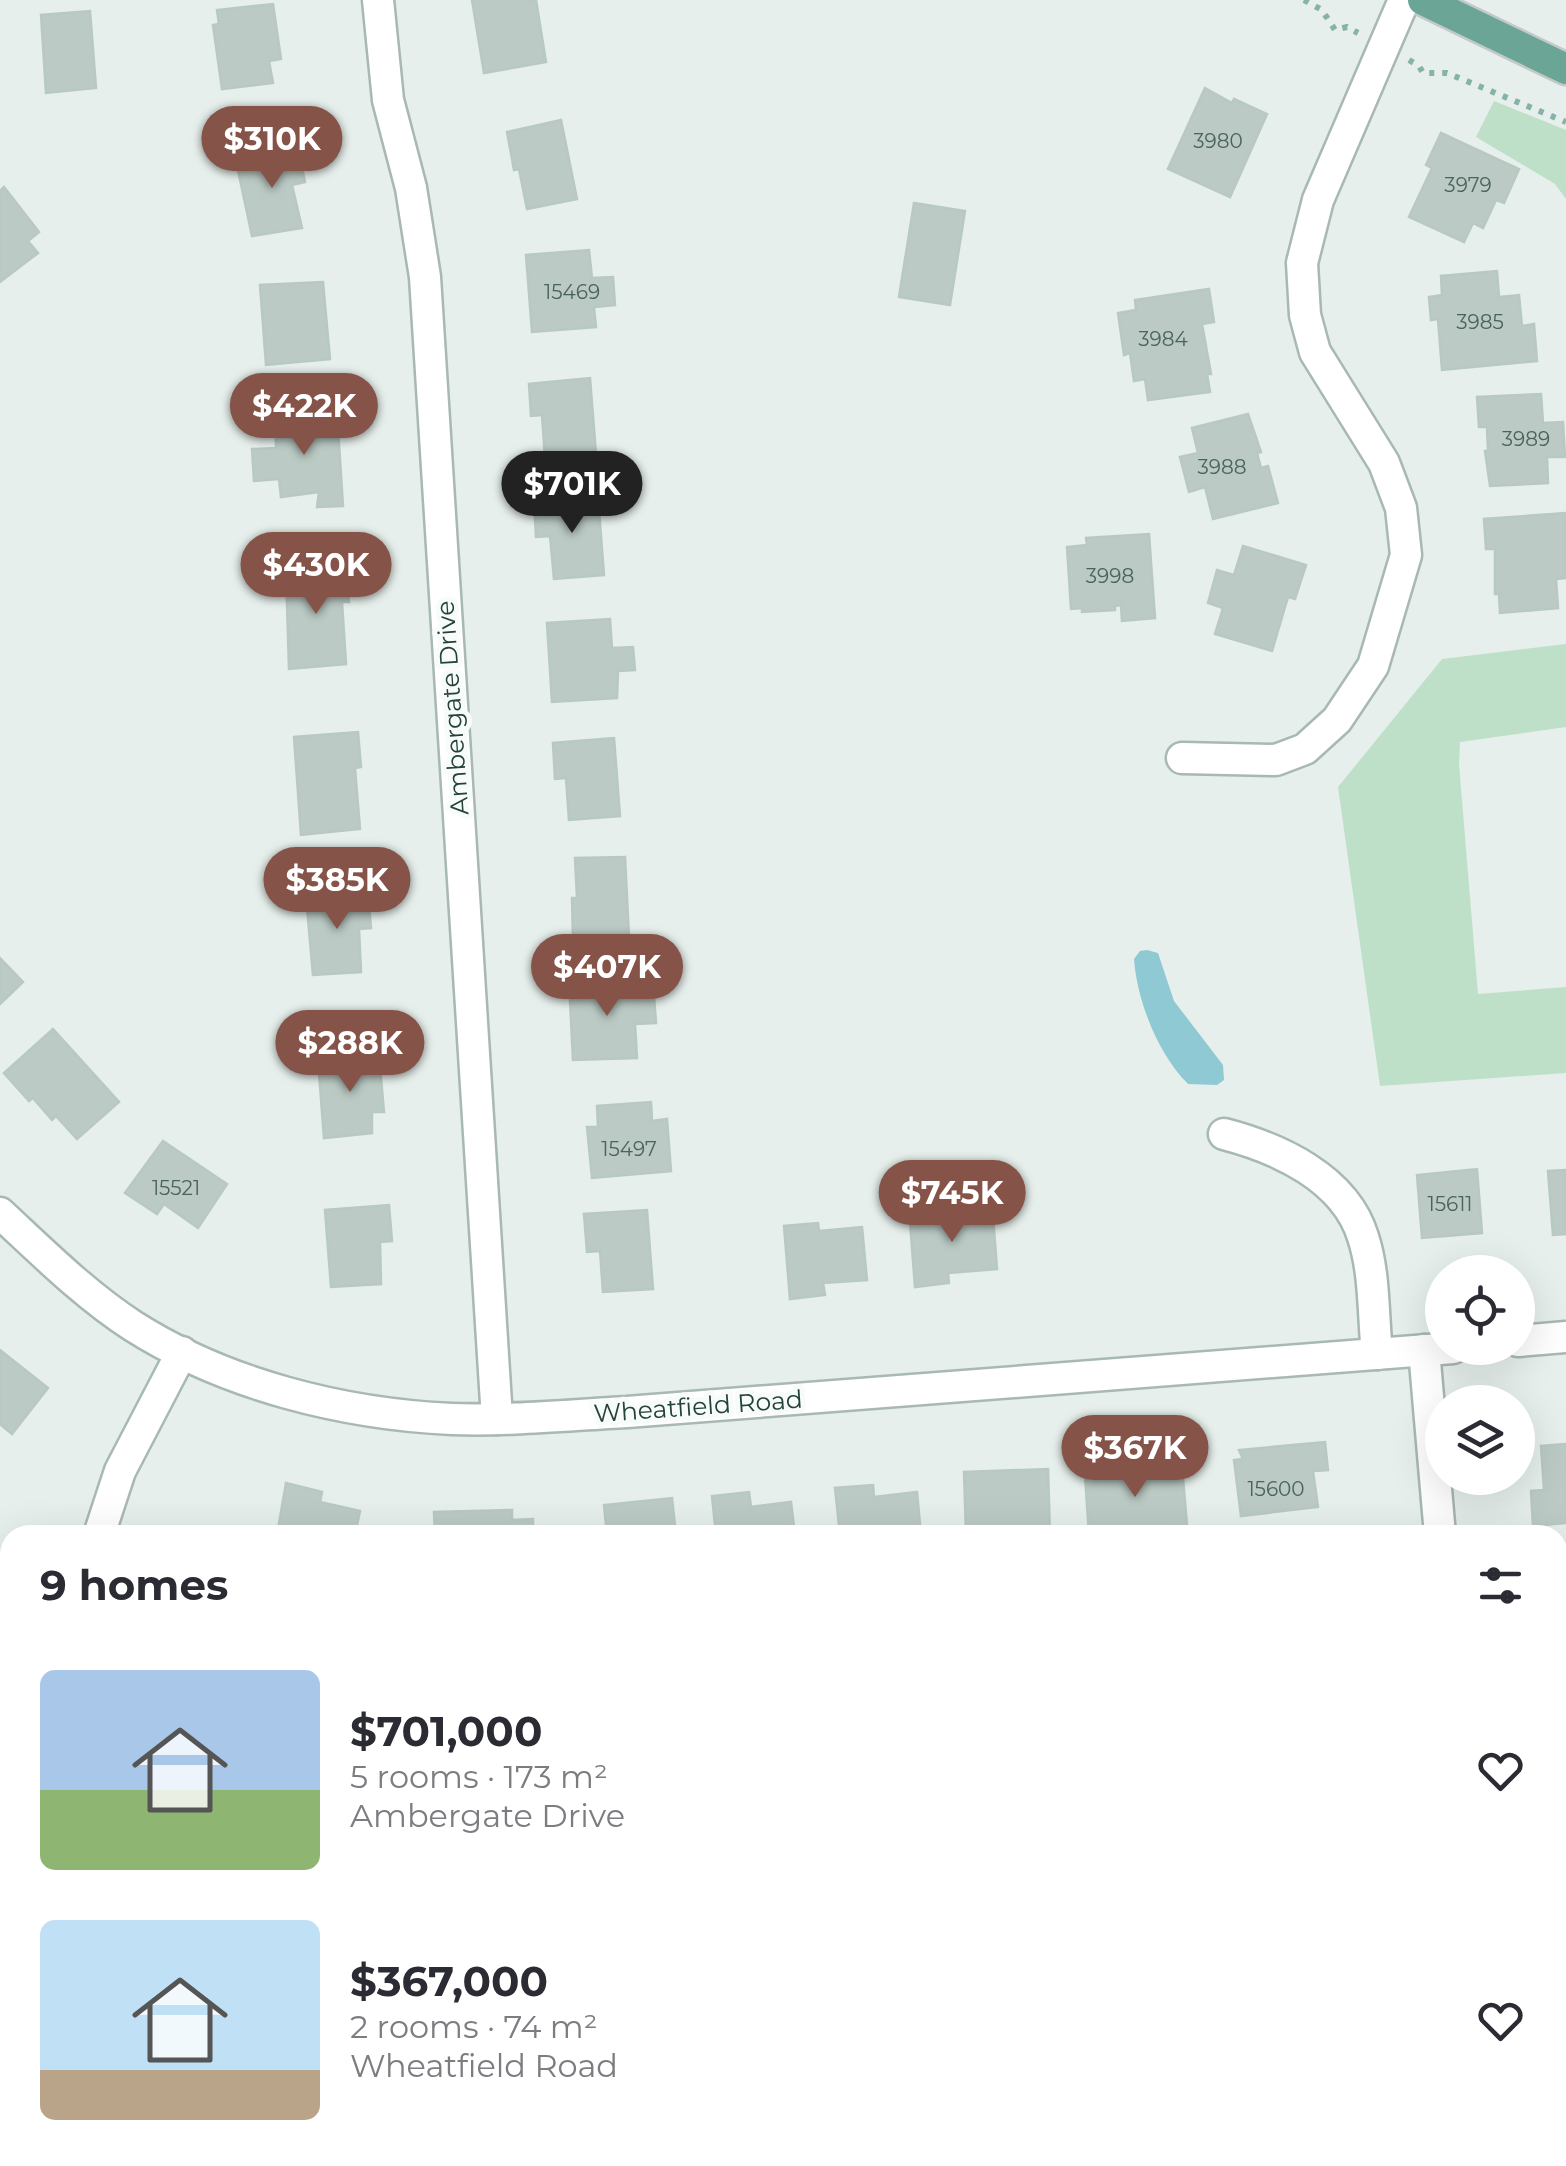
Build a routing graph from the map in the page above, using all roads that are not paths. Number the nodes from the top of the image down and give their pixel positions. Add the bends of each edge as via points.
1 (378, 0) edge
2 (1404, 0) edge
3 (1423, 0) edge
4 (1566, 69) edge
5 (1182, 758) dead end
6 (1230, 1142) dead end
7 (0, 1213) edge
8 (1566, 1337) edge
9 (1535, 1340) edge
10 (1425, 1350) edge
11 (182, 1352) junction
12 (1376, 1354) junction
13 (1438, 1365) edge
14 (497, 1419) junction
15 (102, 1525) edge
16 (1440, 1525) edge

1 - 14 street, Ambergate Drive via 388,100 425,277
2 - 5 street via 1318,200 1302,263 1315,352 1384,462 1401,508 1406,555 1373,666 1337,720 1304,749 1276,760
3 - 4 main road
6 - 12 street via 1262,1143 1296,1162 1353,1214 1366,1248
7 - 11 street, Wheatfield Road via 132,1326
8 - 9 street
10 - 12 street, Wheatfield Road
11 - 14 street, Wheatfield Road via 320,1402 398,1416
11 - 15 street via 120,1471
12 - 14 street, Wheatfield Road
13 - 16 street

